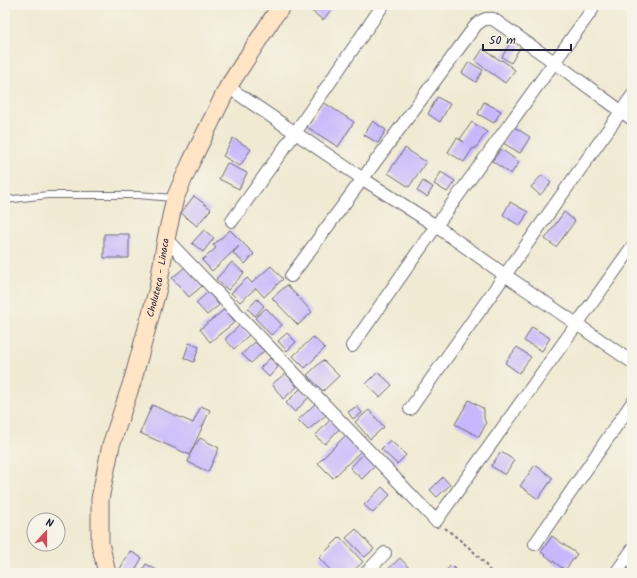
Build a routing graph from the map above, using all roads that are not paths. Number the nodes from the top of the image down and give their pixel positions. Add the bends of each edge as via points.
1 (283, 5) edge
2 (383, 5) edge
3 (592, 10) dead end
4 (554, 62) junction
5 (228, 87) junction
6 (632, 96) edge
7 (621, 111) junction
8 (632, 119) edge
9 (295, 133) junction
10 (363, 179) junction
11 (175, 198) junction
12 (5, 200) edge
13 (232, 221) dead end
14 (436, 226) junction
15 (166, 239) junction
16 (632, 247) edge
17 (505, 275) junction
18 (291, 276) dead end
19 (577, 324) junction
20 (352, 346) dead end
21 (632, 362) edge
22 (632, 403) edge
23 (410, 409) dead end
24 (535, 544) dead end
25 (632, 550) edge
26 (386, 553) dead end
27 (107, 573) edge
28 (366, 573) edge
29 (616, 573) edge

1 - 5 street, Choluteca - Linaca
2 - 9 street
3 - 4 street
4 - 7 street
4 - 10 street via 493,19 482,20
4 - 14 street
5 - 9 street
5 - 11 street, Choluteca - Linaca
6 - 7 street
7 - 8 street
7 - 17 street
9 - 10 street
9 - 13 street
10 - 14 street
10 - 18 street
11 - 12 lane via 138,195 48,195
11 - 15 street, Choluteca - Linaca
14 - 17 street
14 - 20 street
15 - 19 street via 436,522
15 - 27 street, Choluteca - Linaca via 158,288 111,445 100,499 100,543
16 - 19 street
17 - 19 street
17 - 23 street
19 - 21 street
22 - 24 street
25 - 29 street
26 - 28 street

